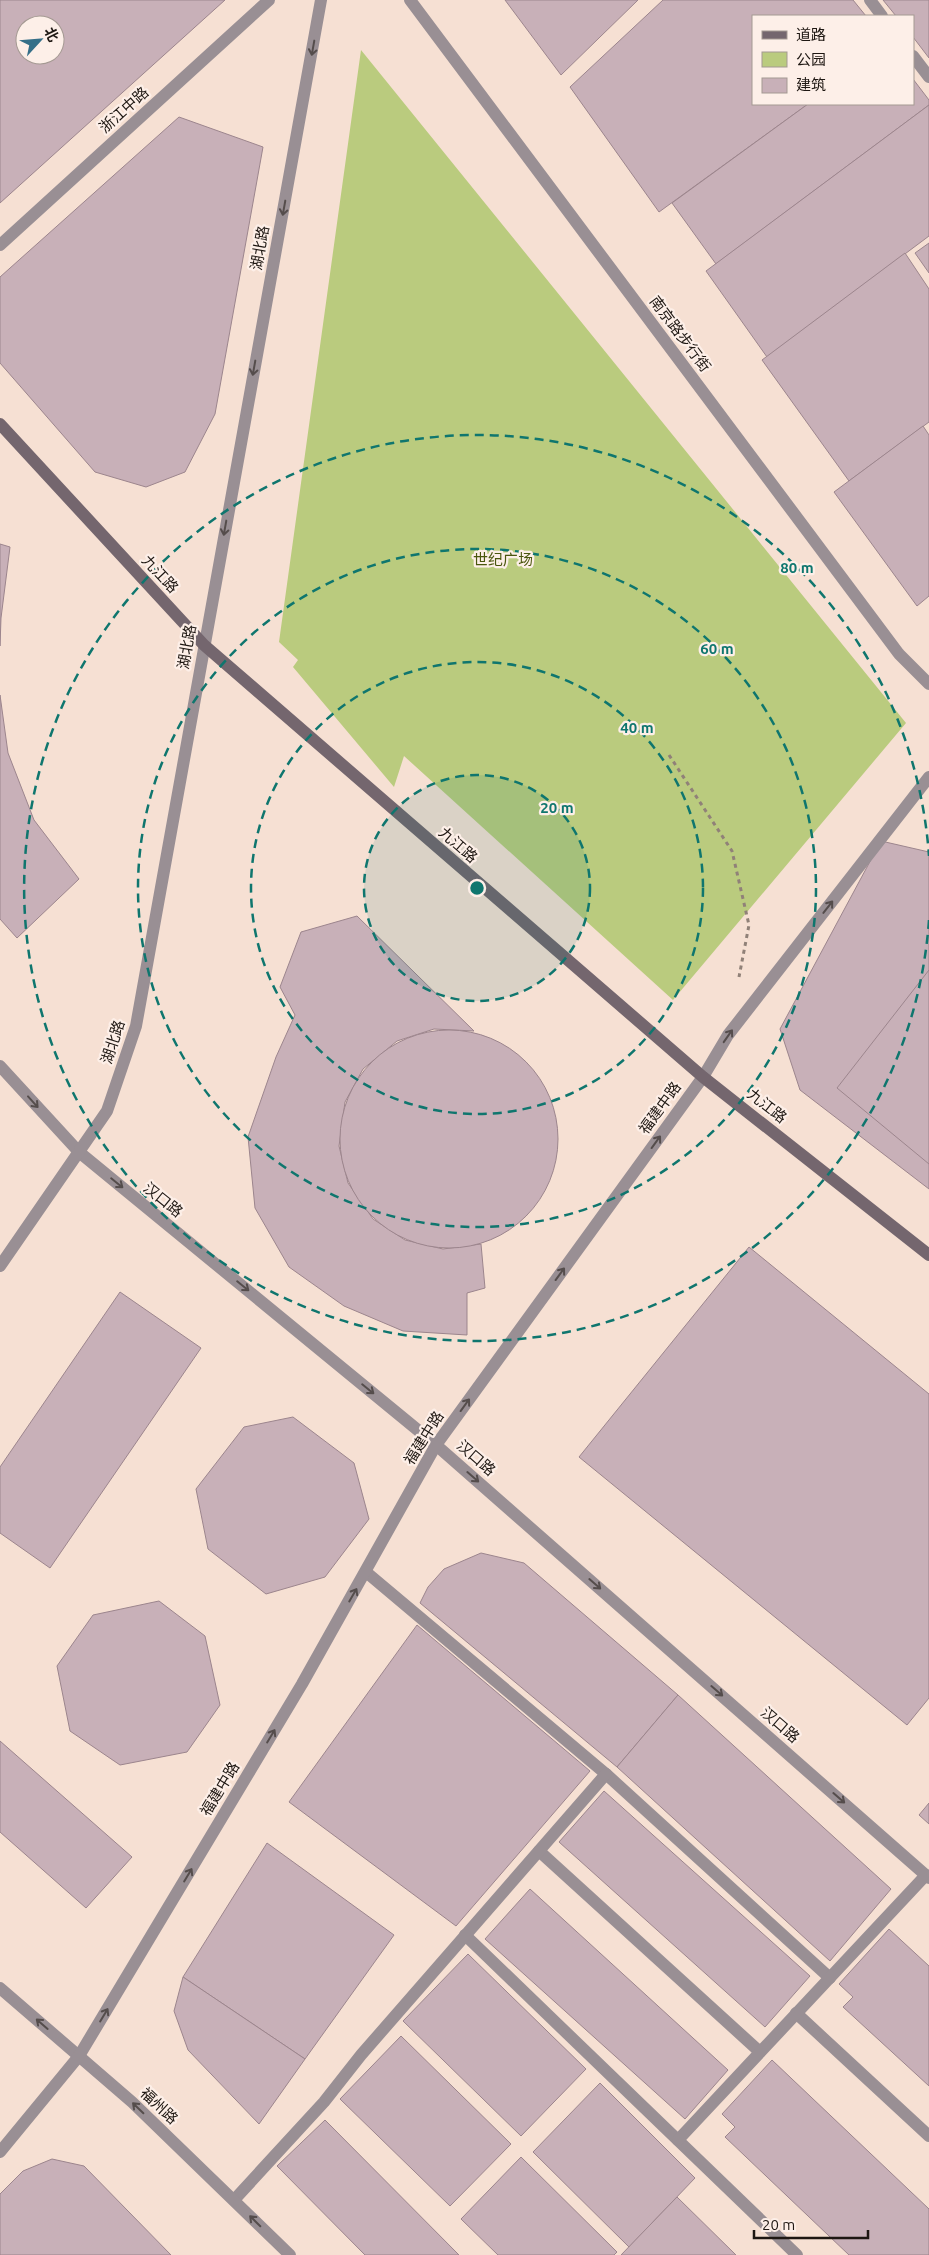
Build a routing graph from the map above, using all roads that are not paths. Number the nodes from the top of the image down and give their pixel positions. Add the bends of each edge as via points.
1 (269, 0) edge
2 (321, 0) edge
3 (410, 0) edge
4 (870, 0) edge
5 (881, 15) edge
6 (914, 57) edge
7 (929, 77) edge
8 (0, 245) edge
9 (0, 424) edge
10 (204, 645) junction
11 (929, 684) edge
12 (929, 777) edge
13 (0, 1066) edge
14 (703, 1077) junction
15 (79, 1152) junction
16 (929, 1254) edge
17 (0, 1266) edge
18 (436, 1444) junction
19 (366, 1572) junction
20 (606, 1774) junction
21 (539, 1851) junction
22 (927, 1876) edge
23 (465, 1935) junction
24 (830, 1978) junction
25 (0, 1988) edge
26 (796, 2013) junction
27 (760, 2052) junction
28 (79, 2056) junction
29 (929, 2136) edge
30 (678, 2140) junction
31 (0, 2152) edge
32 (234, 2200) junction
33 (290, 2255) edge
34 (797, 2255) edge

1 - 8 street, 浙江中路
2 -> 10 street, 湖北路
3 - 11 street, 南京路步行街 via 899,654
4 - 5 street
6 - 7 street
9 - 10 main road, 九江路
10 - 14 main road, 九江路
10 - 15 street, 湖北路 via 136,1026 107,1111
14 -> 12 street, 福建中路 via 728,1035
13 -> 15 street, 汉口路
14 - 16 main road, 九江路
18 -> 14 street, 福建中路
15 - 17 street, 湖北路
15 -> 18 street, 汉口路
18 - 19 street, 福建中路
18 -> 22 street, 汉口路
19 - 20 street
28 -> 19 street, 福建中路
20 - 21 street
20 - 24 street
21 - 23 street
21 - 27 street
22 - 24 street
23 - 30 street
23 - 32 street via 324,2102
24 - 26 street
28 -> 25 street, 福州路
26 - 27 street
26 - 29 street
27 - 30 street
28 - 31 street, 福建中路
32 -> 28 street, 福州路
30 - 34 street
33 -> 32 street, 福州路

